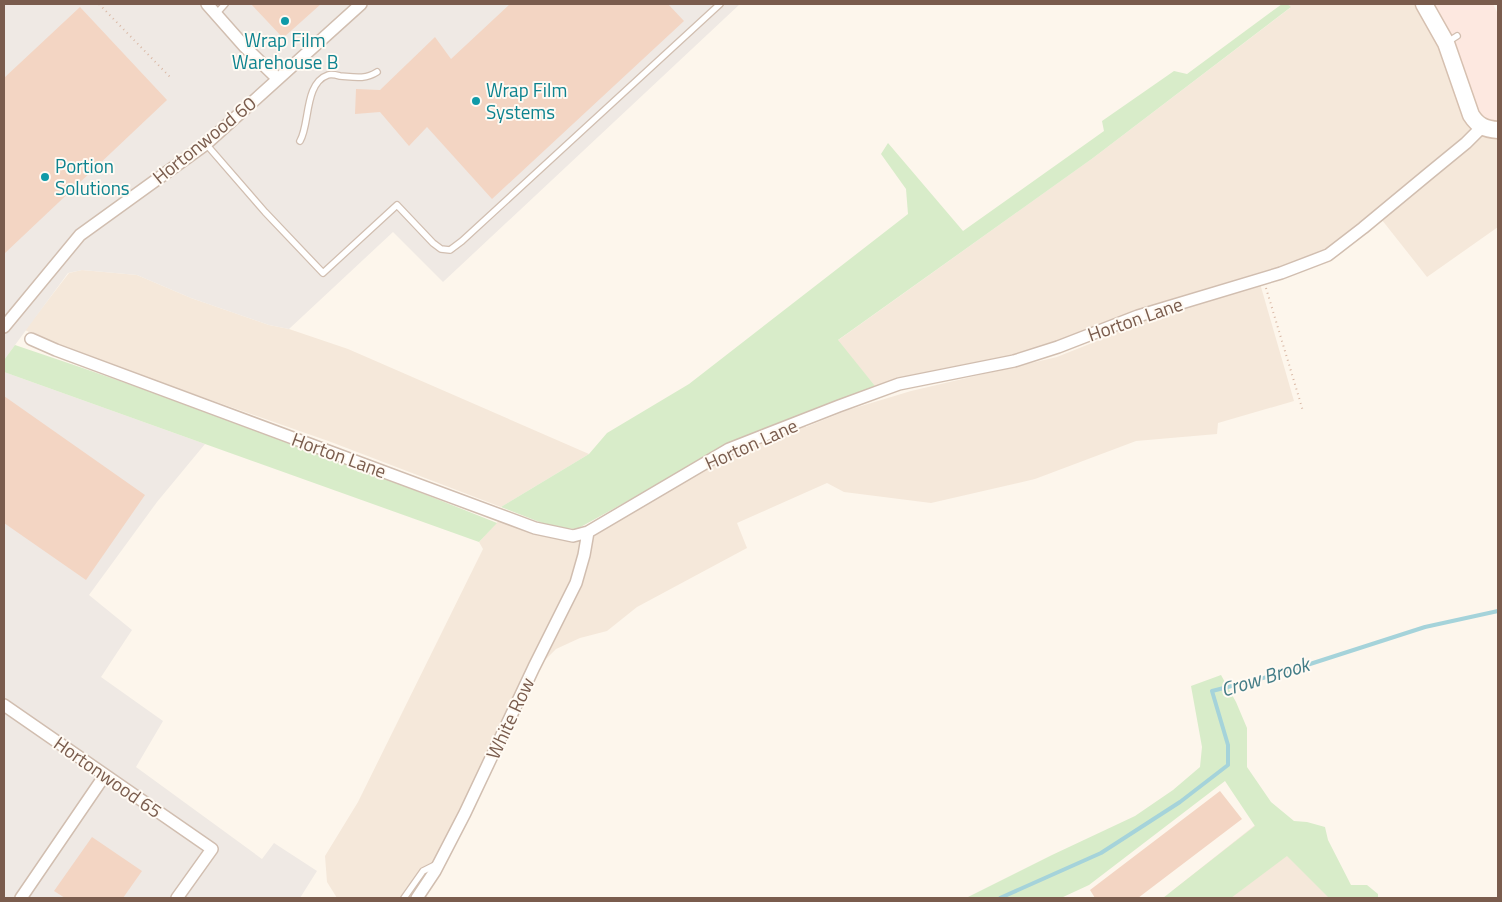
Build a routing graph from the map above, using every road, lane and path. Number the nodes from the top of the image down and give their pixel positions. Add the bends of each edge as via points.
1 (99, 4) edge
2 (207, 4) edge
3 (225, 4) edge
4 (361, 4) edge
5 (720, 4) edge
6 (1424, 4) edge
7 (216, 14) junction
8 (378, 72) dead end
9 (278, 79) junction
10 (172, 80) dead end
11 (1482, 127) junction
12 (1498, 130) edge
13 (300, 141) dead end
14 (206, 144) junction
15 (1264, 279) junction
16 (4, 326) edge
17 (31, 339) dead end
18 (1302, 411) dead end
19 (588, 532) junction
20 (4, 706) edge
21 (105, 775) junction
22 (439, 862) junction
23 (21, 898) edge
24 (177, 898) edge
25 (404, 898) edge
26 (417, 898) edge

1 - 10 path
2 - 7 street
3 - 7 lane
4 - 9 street, Hortonwood 60
5 - 14 lane via 450,250 433,243 397,205 323,273
6 - 11 street via 1452,40 1470,115
7 - 9 street
8 - 13 lane via 364,78 334,75 323,78 312,93 304,136
9 - 14 street, Hortonwood 60
11 - 12 street
11 - 15 street, Horton Lane via 1427,176 1328,255
14 - 16 street, Hortonwood 60 via 80,235
15 - 18 path
15 - 19 street, Horton Lane via 1138,316 1014,361 899,384 839,406 729,449
17 - 19 street, Horton Lane via 536,528 573,536
19 - 22 street, White Row via 576,583
20 - 21 street, Hortonwood 65
21 - 23 street
21 - 24 street, Hortonwood 65 via 212,849
22 - 25 lane via 423,871
22 - 26 street, White Row

